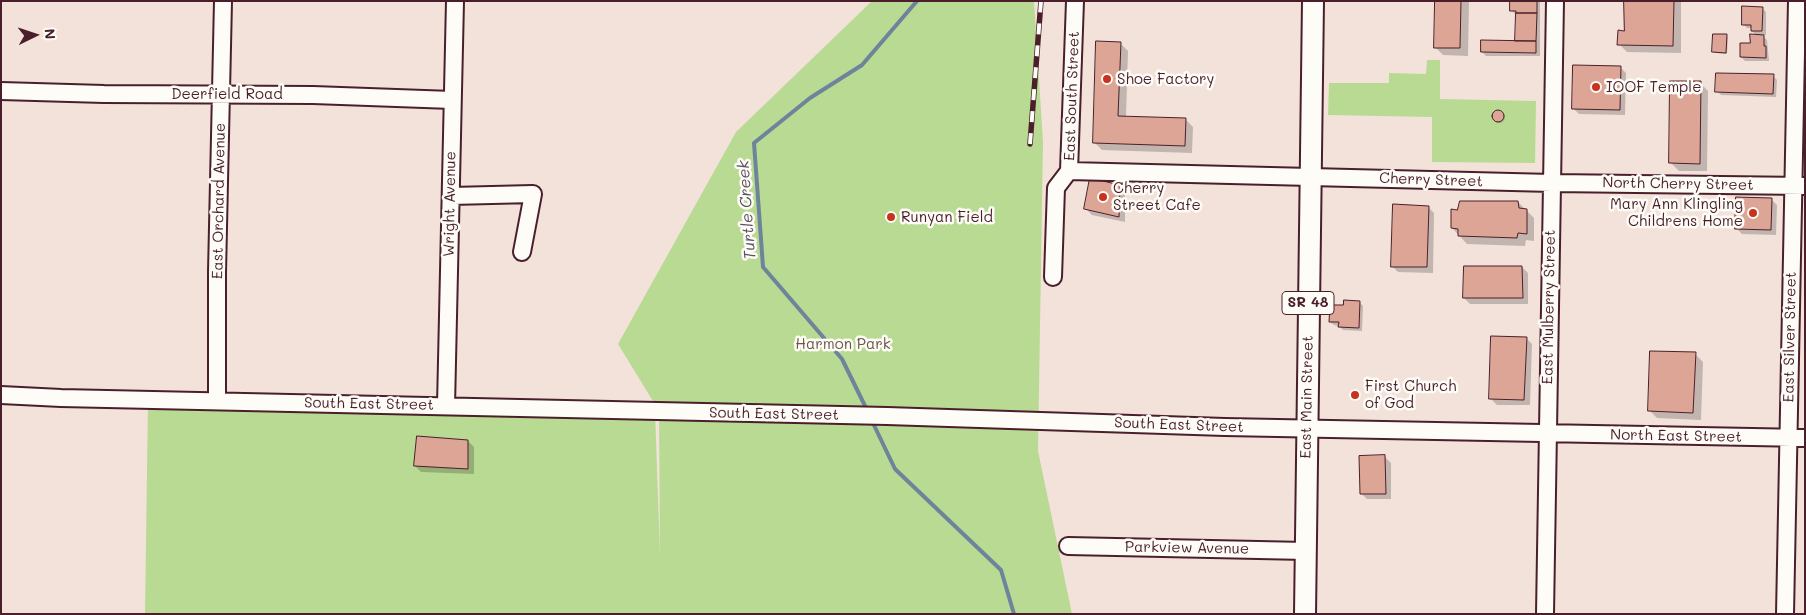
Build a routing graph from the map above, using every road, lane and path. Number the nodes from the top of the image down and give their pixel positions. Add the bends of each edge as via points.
1 (223, 1) edge
2 (454, 1) edge
3 (1075, 1) edge
4 (1313, 1) edge
5 (1555, 1) edge
6 (1797, 1) edge
7 (1, 91) edge
8 (221, 94) junction
9 (452, 100) junction
10 (1069, 171) junction
11 (1311, 176) junction
12 (1552, 183) junction
13 (1799, 185) edge
14 (451, 196) junction
15 (522, 252) dead end
16 (1053, 277) dead end
17 (1, 395) edge
18 (217, 401) junction
19 (446, 406) junction
20 (1307, 429) junction
21 (1547, 432) junction
22 (1788, 438) junction
23 (1805, 438) edge
24 (1068, 546) dead end
25 (1306, 551) junction
26 (1305, 614) edge
27 (1545, 614) edge
28 (1785, 614) edge

1 - 8 street, East Orchard Avenue
2 - 9 street, Wright Avenue
3 - 10 street, East South Street
4 - 11 main road, East Main Street / SR 48
5 - 12 street, East Mulberry Street
6 - 13 street, East Silver Street
7 - 8 street, Deerfield Road
8 - 9 street, Deerfield Road
8 - 18 street, East Orchard Avenue via 216,272
9 - 14 street, Wright Avenue
10 - 11 street, Cherry Street
10 - 16 street, East South Street via 1056,188
11 - 12 street, Cherry Street
11 - 20 main road, East Main Street / SR 48
12 - 13 street, North Cherry Street
12 - 21 street, East Mulberry Street
13 - 22 street, East Silver Street
14 - 15 street via 533,194
14 - 19 street, Wright Avenue
17 - 18 street, South East Street
18 - 19 street, South East Street
19 - 20 street, South East Street
20 - 21 street, South East Street
20 - 25 main road, East Main Street / SR 48
21 - 22 street, North East Street
21 - 27 street, East Mulberry Street
22 - 23 street, North East Street
22 - 28 street, East Silver Street
24 - 25 street, Parkview Avenue
25 - 26 main road, East Main Street / SR 48

